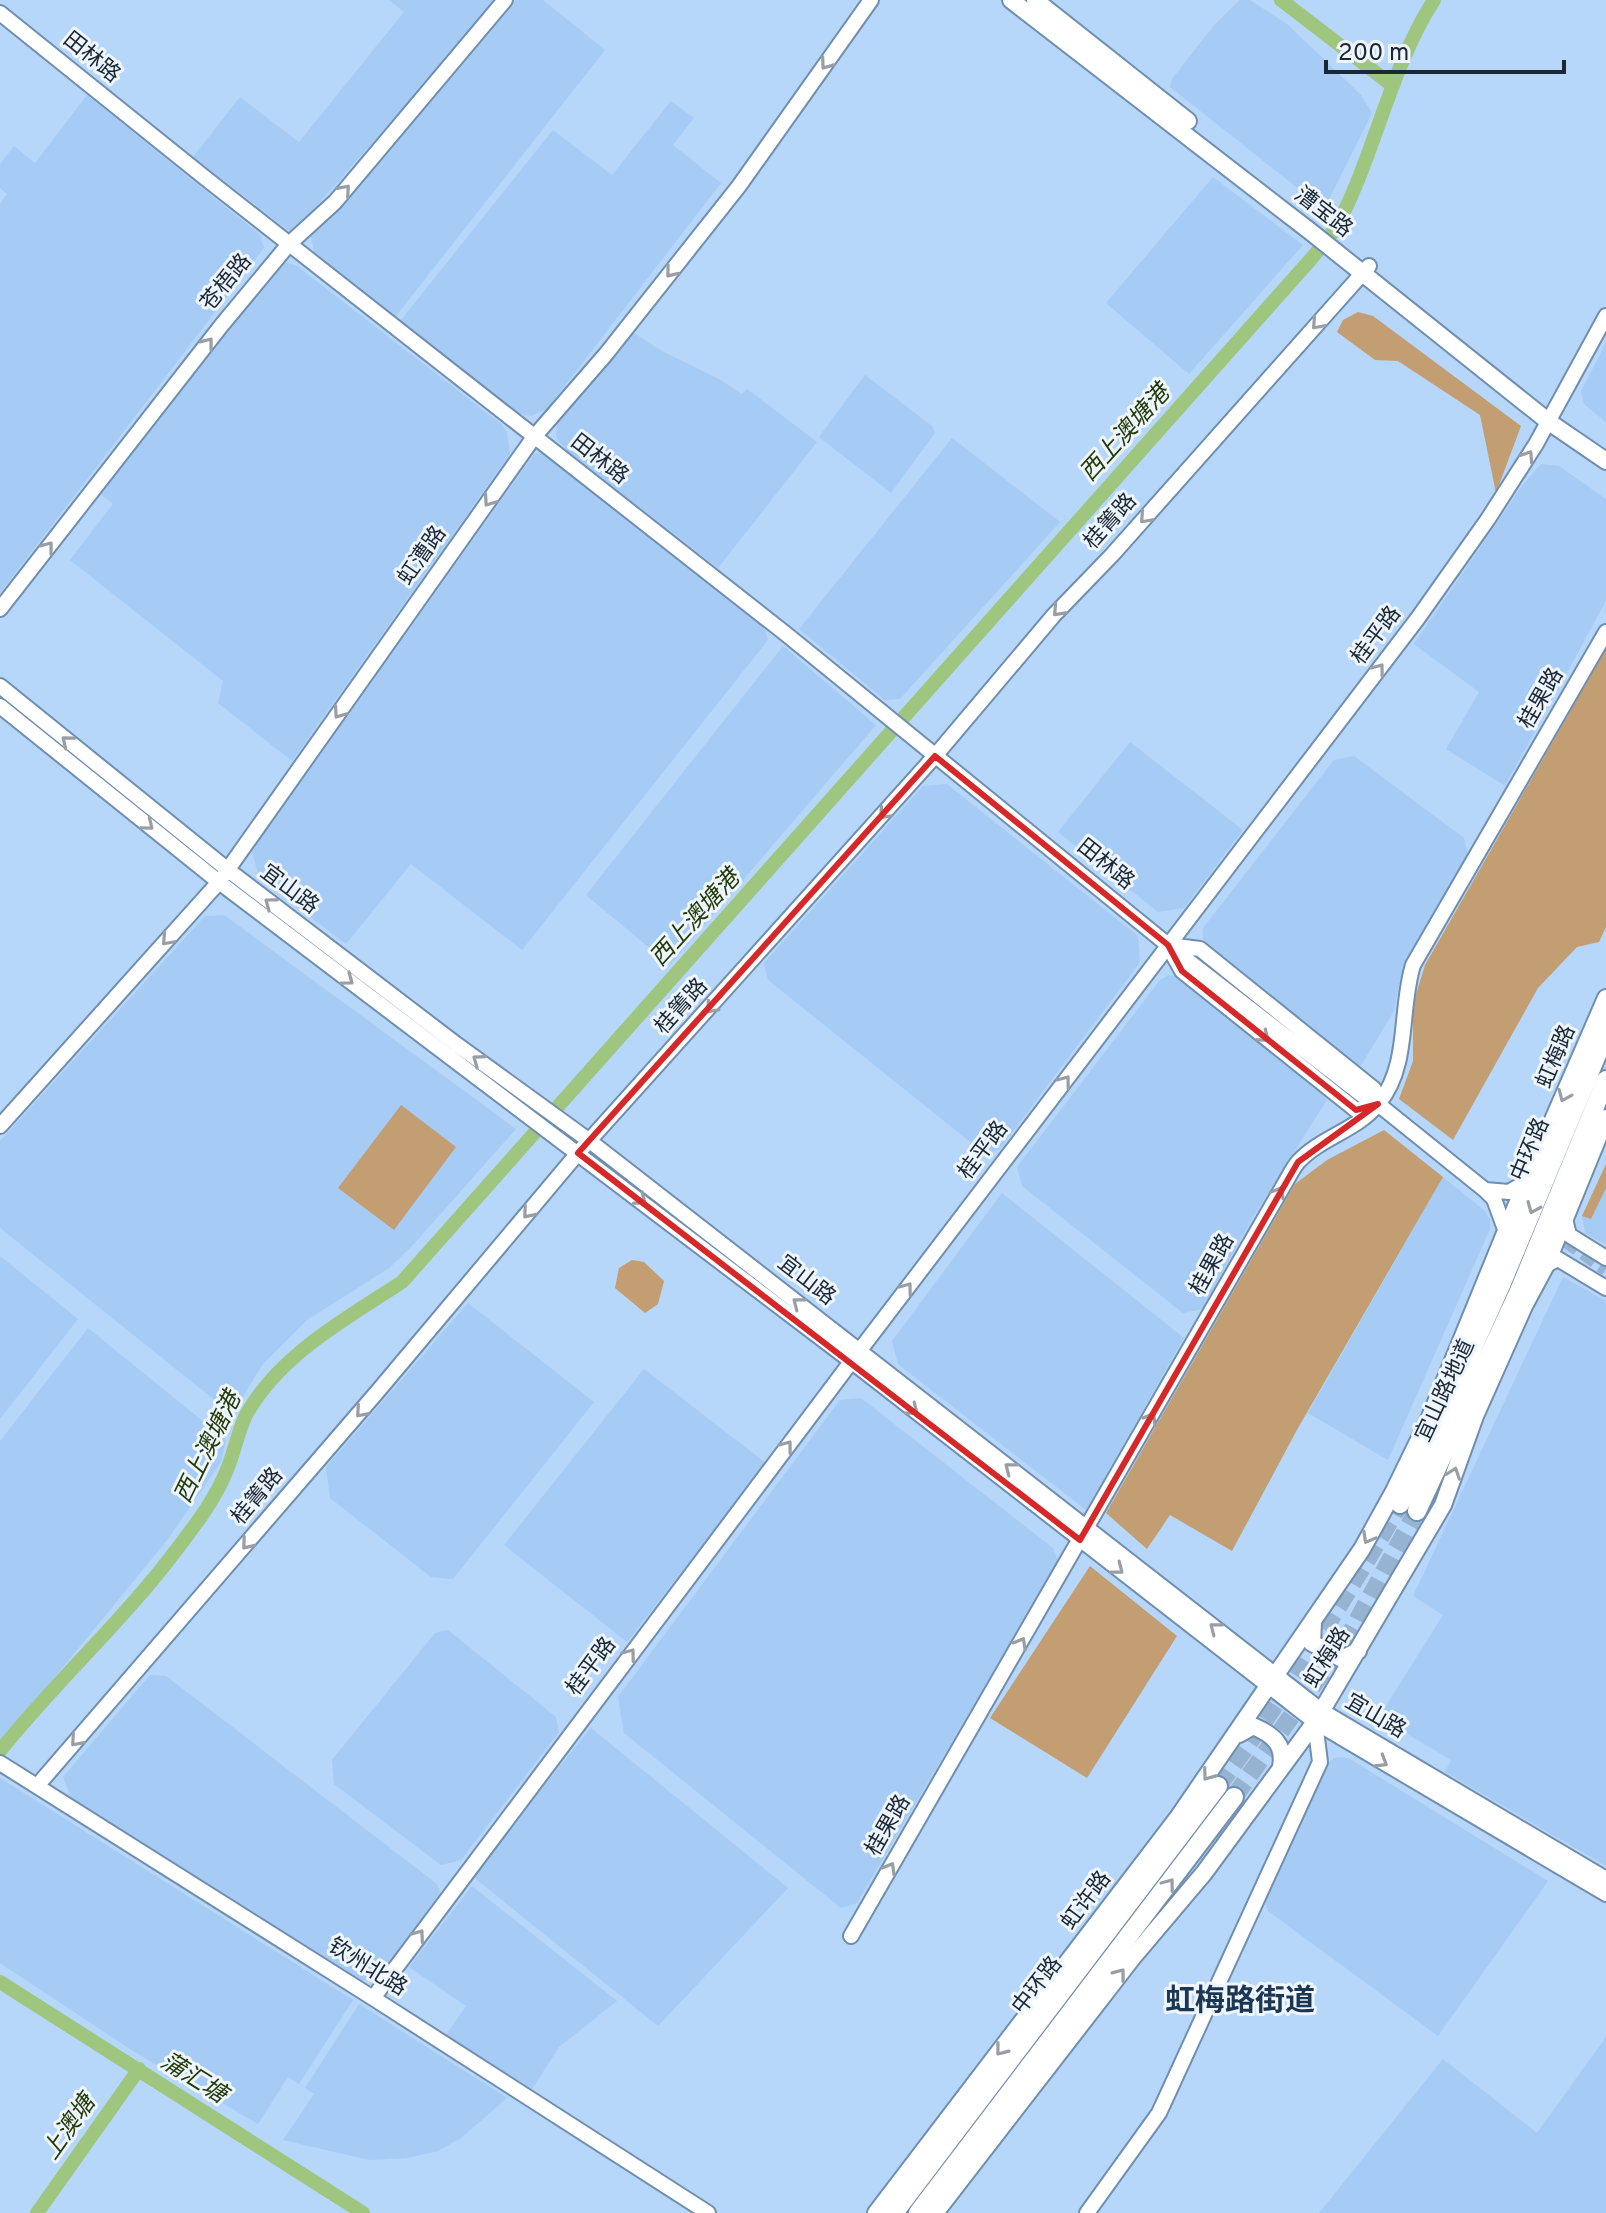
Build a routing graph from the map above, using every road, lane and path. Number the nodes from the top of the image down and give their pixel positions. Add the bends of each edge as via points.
1 (505, 0) edge
2 (871, 0) edge
3 (1011, 0) edge
4 (1035, 0) edge
5 (0, 13) edge
6 (1314, 227) junction
7 (289, 244) junction
8 (1366, 269) junction
9 (1606, 316) edge
10 (1551, 418) junction
11 (534, 437) junction
12 (1606, 449) edge
13 (1606, 461) edge
14 (0, 609) edge
15 (1606, 632) edge
16 (0, 686) edge
17 (0, 706) edge
18 (935, 756) junction
19 (223, 876) junction
20 (1168, 945) junction
21 (1606, 998) edge
22 (1606, 1009) edge
23 (1606, 1033) edge
24 (1598, 1088) edge
25 (1363, 1096) dead end
26 (1378, 1104) junction
27 (1606, 1118) edge
28 (0, 1126) edge
29 (561, 1130) junction
30 (591, 1142) junction
31 (578, 1153) junction
32 (1526, 1182) junction
33 (1485, 1190) junction
34 (1565, 1219) junction
35 (1506, 1232) junction
36 (1606, 1258) edge
37 (1546, 1265) junction
38 (1510, 1288) joint
39 (1606, 1288) edge
40 (856, 1356) junction
41 (1408, 1508) tunnel mouth
42 (1084, 1534) junction
43 (1313, 1623) junction
44 (1358, 1651) junction
45 (1272, 1682) junction
46 (1318, 1717) junction
47 (1236, 1735) junction
48 (2, 1764) edge
49 (1281, 1769) junction
50 (37, 1786) junction
51 (1218, 1786) tunnel mouth
52 (1234, 1797) tunnel mouth
53 (1606, 1879) edge
54 (1606, 1894) edge
55 (851, 1936) dead end
56 (373, 1998) junction
57 (708, 2213) edge
58 (876, 2213) edge
59 (894, 2213) edge
60 (918, 2213) edge
61 (935, 2213) edge
62 (1087, 2213) edge

7 -> 1 street, 苍梧路 via 335,202
2 -> 11 street, 虹漕路 via 739,186
3 - 6 main road, 漕宝路
4 - 6 main road, 漕宝路
5 - 7 street, 田林路
6 - 8 main road, 漕宝路
7 - 11 street, 田林路
14 -> 7 street, 苍梧路
8 - 10 main road, 漕宝路
8 -> 18 street, 桂箐路 via 1054,615
9 - 10 street, 桂平路
10 - 12 main road, 漕宝路
10 - 13 main road, 漕宝路
20 -> 10 street, 桂平路 via 1454,568
11 - 18 street, 田林路
11 -> 19 street, 虹漕路
15 - 26 street, 桂果路 via 1413,965 1405,991 1399,1067
19 -> 16 street, 宜山路
17 -> 19 street, 宜山路
18 - 20 street, 田林路
18 -> 30 street, 桂箐路
19 -> 28 street, 虹漕路
19 - 29 street, 宜山路
20 - 25 street, 田林路
20 - 26 street, 田林路 via 1200,949 1374,1089
20 -> 26 street, 田林路 via 1182,971 1356,1110
40 -> 20 street, 桂平路
21 -> 32 main road, 虹梅路
22 - 24 highway
23 - 24 highway, 中环路
24 - 38 highway, 中环路
26 - 33 street, 田林路
42 -> 26 street, 桂果路 via 1298,1162
27 - 34 main road, 虹梅路
29 - 30 street, 宜山路
29 - 31 street, 宜山路
30 - 31 street, 桂箐路
40 -> 30 street, 宜山路
31 -> 40 street, 宜山路
31 -> 50 street, 桂箐路
32 - 33 street via 1509,1192
32 -> 35 main road, 虹梅路
33 - 35 street, 田林路 via 1494,1199
34 - 36 street via 1569,1235
34 - 37 main road, 虹梅路
35 -> 43 main road, 虹梅路 via 1408,1464 1362,1549
37 - 39 street via 1558,1259
44 -> 37 main road, 虹梅路 via 1443,1505 1501,1356
38 - 41 highway, 宜山路地道 via 1411,1485
40 - 42 street, 宜山路
56 -> 40 street, 桂平路
42 - 45 street, 宜山路
55 -> 42 street, 桂果路
43 - 44 main road via 1312,1643 1342,1659
43 - 45 main road, 虹梅路
44 - 46 main road, 虹梅路
45 - 46 street, 宜山路
45 - 47 main road, 虹许路
46 - 49 main road
46 - 53 street, 宜山路
46 -> 54 street, 宜山路
46 - 62 street, 虹梅路 via 1320,1762 1159,2113
47 - 49 main road via 1258,1728 1282,1748
47 -> 58 main road, 虹许路
48 - 50 street, 钦州北路
61 -> 49 main road
50 - 56 street, 钦州北路
51 - 59 highway, 中环路
60 -> 52 highway, 中环路
56 - 57 street, 钦州北路

